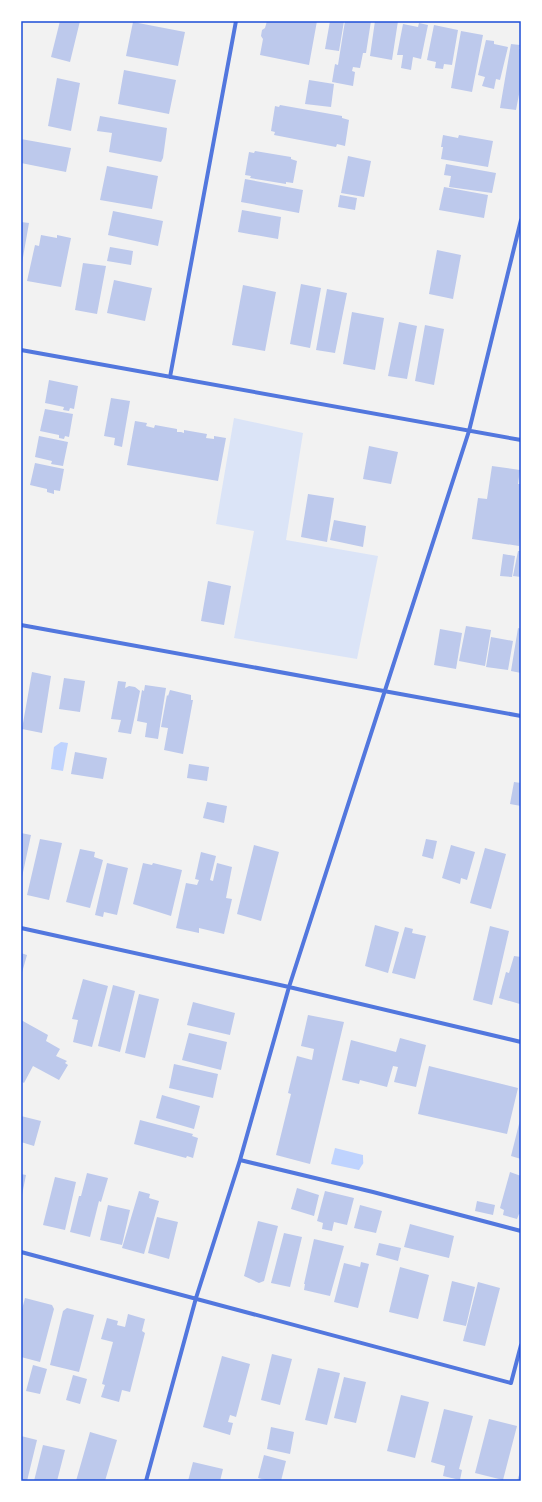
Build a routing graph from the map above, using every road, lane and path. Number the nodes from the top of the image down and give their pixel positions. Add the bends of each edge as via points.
1 (236, 21) edge
2 (521, 220) edge
3 (21, 350) edge
4 (170, 377) junction
5 (469, 431) junction
6 (521, 440) edge
7 (21, 626) edge
8 (385, 691) junction
9 (521, 716) edge
10 (21, 928) edge
11 (289, 987) junction
12 (521, 1042) edge
13 (240, 1160) junction
14 (521, 1231) edge
15 (21, 1252) edge
16 (196, 1298) junction
17 (521, 1346) edge
18 (146, 1481) edge

1 - 4 street
2 - 5 street
3 - 4 street
4 - 5 street
5 - 6 street
5 - 8 street
7 - 8 street
8 - 9 street
8 - 11 street
10 - 11 street
11 - 12 street
11 - 13 street
13 - 14 street
13 - 16 street
15 - 16 street
16 - 17 street via 511,1383
16 - 18 street

